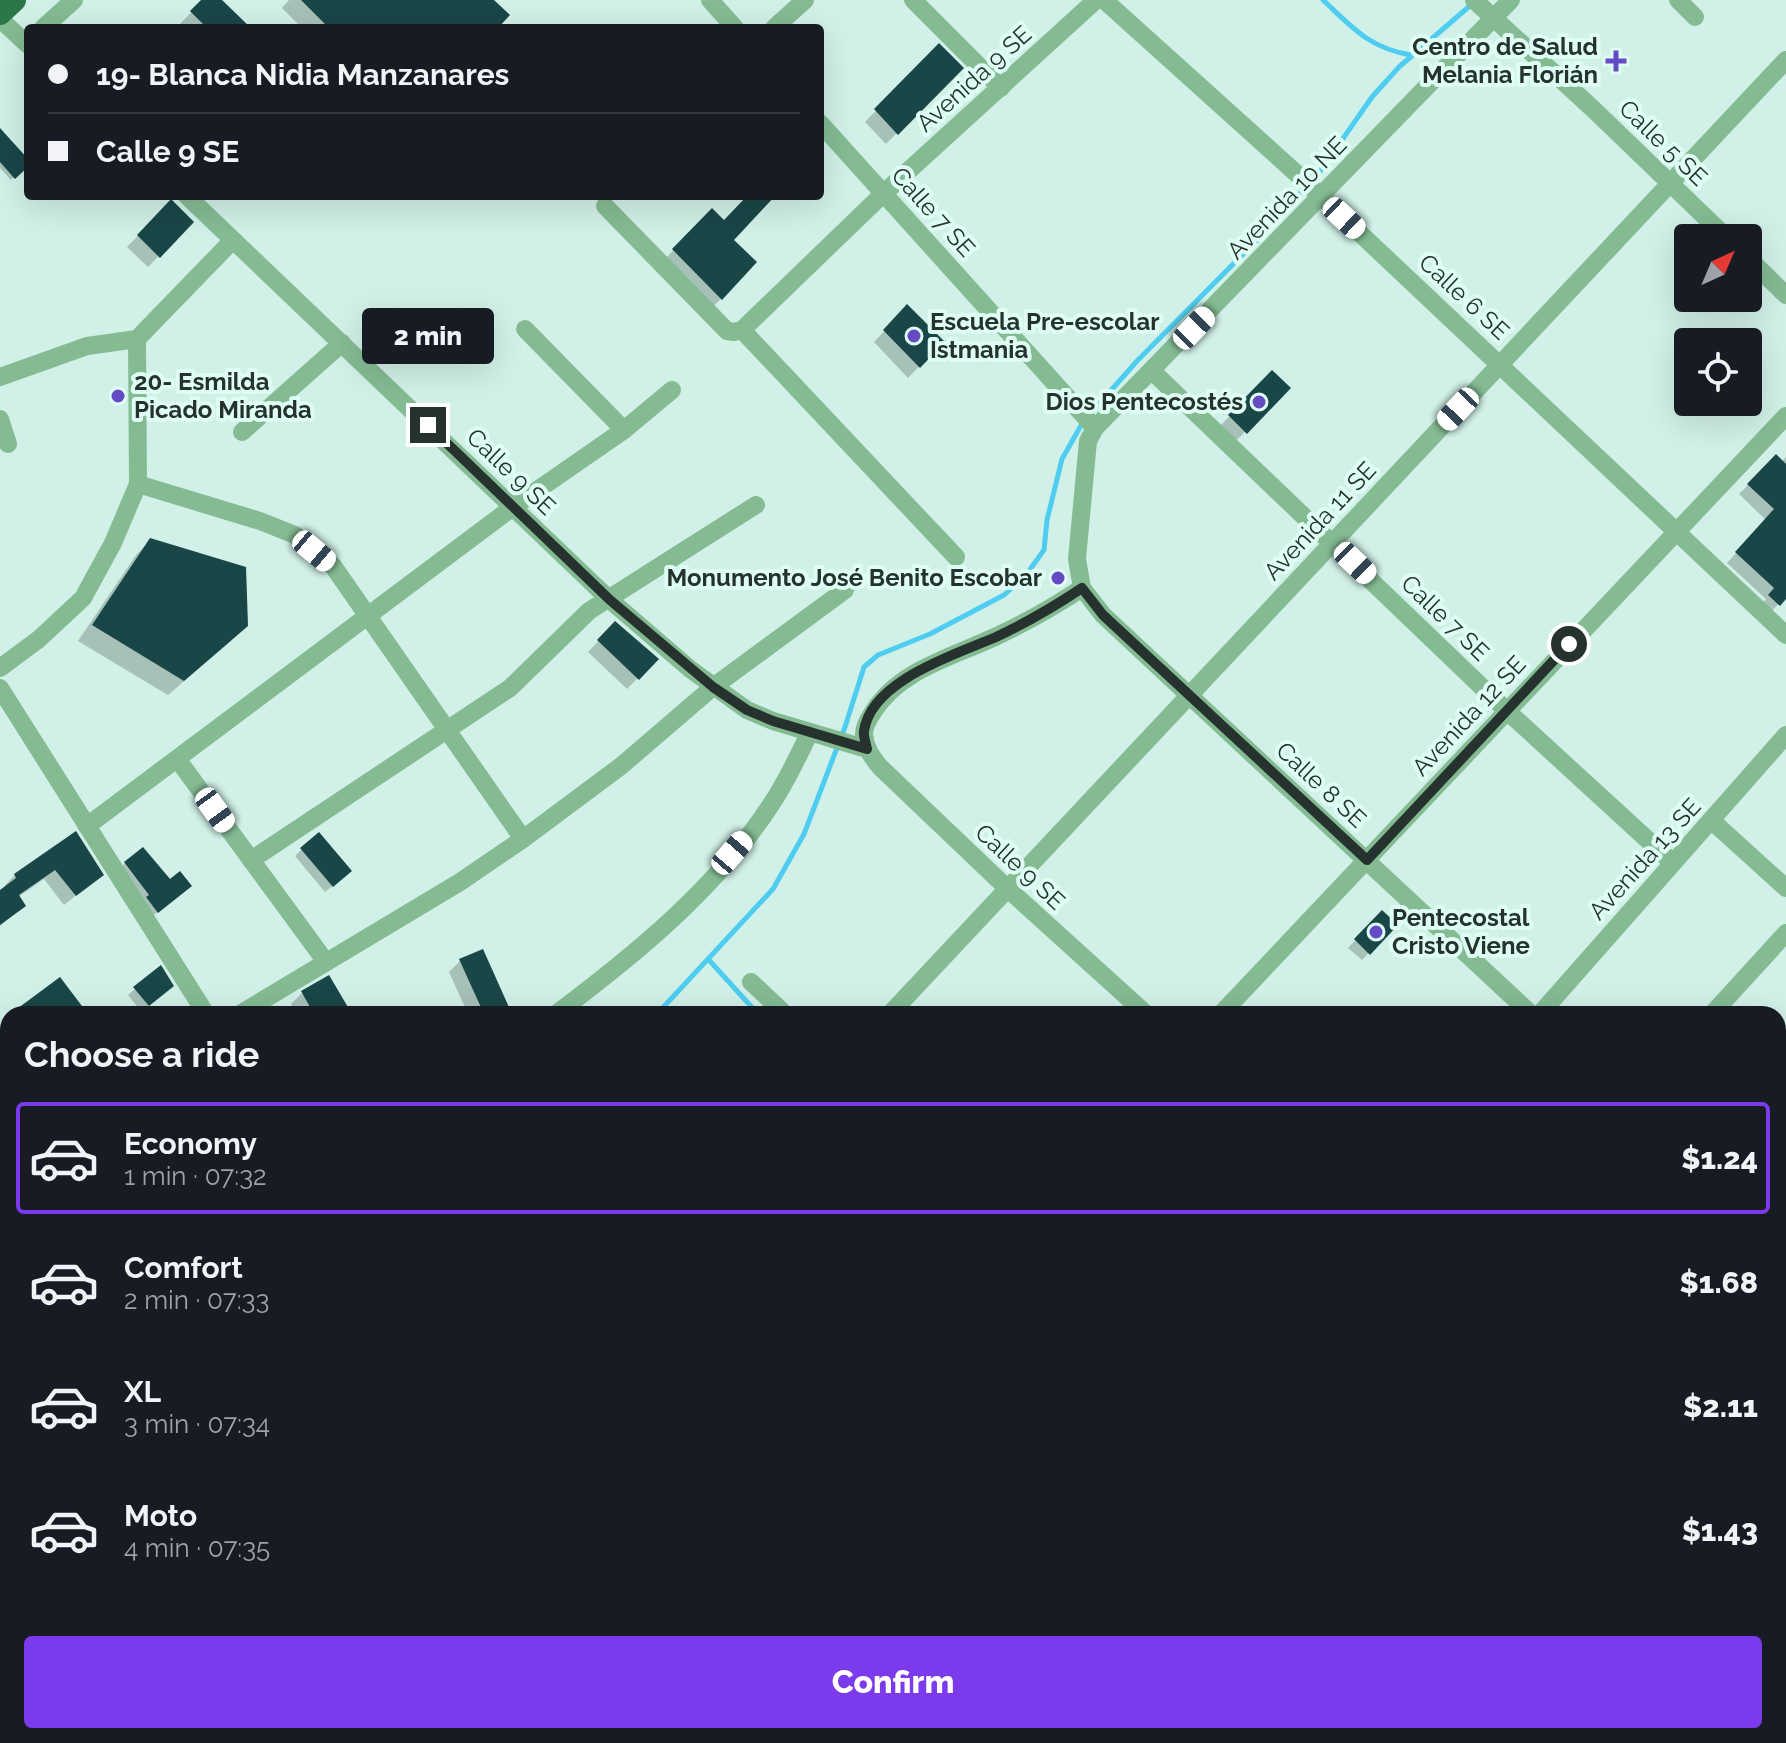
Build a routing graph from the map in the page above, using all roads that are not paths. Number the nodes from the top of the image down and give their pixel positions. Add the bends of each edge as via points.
1 (14, 0) edge
2 (74, 0) edge
3 (710, 0) edge
4 (805, 0) edge
5 (913, 0) edge
6 (1096, 0) edge
7 (1104, 0) edge
8 (1511, 0) edge
9 (1678, 0) edge
10 (1483, 9) edge
11 (0, 16) edge
12 (1695, 17) dead end
13 (47, 24) edge
14 (731, 24) edge
15 (778, 24) edge
16 (24, 41) edge
17 (1786, 60) edge
18 (1001, 88) junction
19 (824, 127) edge
20 (1670, 183) junction
21 (884, 193) junction
22 (1319, 195) junction
23 (191, 200) edge
24 (605, 206) dead end
25 (1712, 224) edge
26 (233, 240) junction
27 (1762, 272) edge
28 (1786, 295) edge
29 (525, 329) dead end
30 (742, 330) junction
31 (137, 339) junction
32 (342, 343) junction
33 (1500, 364) junction
34 (1152, 371) junction
35 (0, 377) edge
36 (672, 390) dead end
37 (1786, 416) edge
38 (0, 419) edge
39 (1092, 424) junction
40 (624, 430) junction
41 (242, 432) dead end
42 (8, 444) dead end
43 (138, 484) junction
44 (756, 505) dead end
45 (513, 507) junction
46 (1674, 532) junction
47 (1333, 542) junction
48 (956, 557) dead end
49 (1082, 588) junction
50 (845, 590) dead end
51 (610, 600) junction
52 (369, 617) junction
53 (1786, 635) edge
54 (0, 668) edge
55 (713, 687) junction
56 (0, 688) edge
57 (1189, 696) junction
58 (1507, 711) junction
59 (448, 730) junction
60 (810, 732) junction
61 (1786, 735) edge
62 (860, 747) junction
63 (178, 760) junction
64 (1711, 820) junction
65 (87, 826) junction
66 (523, 839) junction
67 (251, 860) junction
68 (1367, 860) junction
69 (1673, 863) junction
70 (1786, 888) edge
71 (1008, 889) junction
72 (1786, 933) edge
73 (326, 962) junction
74 (751, 982) dead end
75 (201, 1006) edge
76 (253, 1006) edge
77 (567, 1006) edge
78 (776, 1006) edge
79 (898, 1006) edge
80 (1137, 1006) edge
81 (1229, 1006) edge
82 (1522, 1006) edge
83 (1547, 1006) edge
84 (1724, 1006) edge

1 - 11 highway
2 - 13 street
3 - 14 street
4 - 15 street
5 - 18 street
6 - 18 street, Avenida 9 SE
7 - 22 street, Calle 6 SE
8 - 10 street, Avenida 10 NE
9 - 12 street
10 - 20 street, Calle 5 SE
10 - 22 street, Avenida 10 NE
11 - 16 street
17 - 20 street, Avenida 11 SE
18 - 21 street, Avenida 9 SE
19 - 21 street, Calle 7 SE
20 - 25 street, Calle 5 SE
20 - 33 street, Avenida 11 SE
21 - 30 street, Avenida 9 SE
21 - 39 street, Calle 7 SE
22 - 33 street, Calle 6 SE
22 - 34 street, Avenida 10 NE
23 - 26 street, Calle 9 SE
24 - 30 street via 727,331
26 - 31 street
26 - 32 street, Calle 9 SE
27 - 28 street
29 - 40 street
30 - 48 street
31 - 35 street via 87,346
31 - 43 street
32 - 41 street
32 - 45 street, Calle 9 SE
33 - 46 street, Calle 6 SE
33 - 47 street, Avenida 11 SE
34 - 39 street, Avenida 10 NE
34 - 47 street, Calle 7 SE
36 - 40 street
37 - 46 street, Avenida 12 SE
38 - 42 street
39 - 49 street via 1080,503 1077,559
40 - 45 street
43 - 52 street via 295,535 333,566
43 - 54 street via 83,598
44 - 51 street
45 - 51 street, Calle 9 SE
45 - 52 street
46 - 53 street, Calle 6 SE
46 - 58 street, Avenida 12 SE
47 - 57 street, Avenida 11 SE
47 - 58 street, Calle 7 SE
49 - 57 street, Calle 8 SE via 1103,615
49 - 62 street via 1048,610 899,682 870,716
50 - 55 street
51 - 55 street, Calle 9 SE
51 - 59 street via 589,611 510,688
52 - 59 street
52 - 63 street
55 - 60 street, Calle 9 SE via 747,710
55 - 66 street via 621,766
56 - 65 street
57 - 68 street, Calle 8 SE
57 - 71 street, Avenida 11 SE
58 - 68 street, Avenida 12 SE
58 - 69 street, Calle 7 SE
59 - 66 street
59 - 67 street
60 - 62 street, Calle 9 SE
60 - 77 street via 773,802 698,894 629,959
61 - 64 street, Avenida 13 SE
62 - 71 street, Calle 9 SE
63 - 65 street
63 - 67 street
64 - 69 street, Avenida 13 SE
64 - 70 street
65 - 75 street
66 - 73 street
67 - 73 street
68 - 81 street, Avenida 12 SE
68 - 82 street, Calle 8 SE
69 - 83 street, Avenida 13 SE
71 - 79 street, Avenida 11 SE
71 - 80 street, Calle 9 SE
72 - 84 street
73 - 76 street
74 - 78 street

